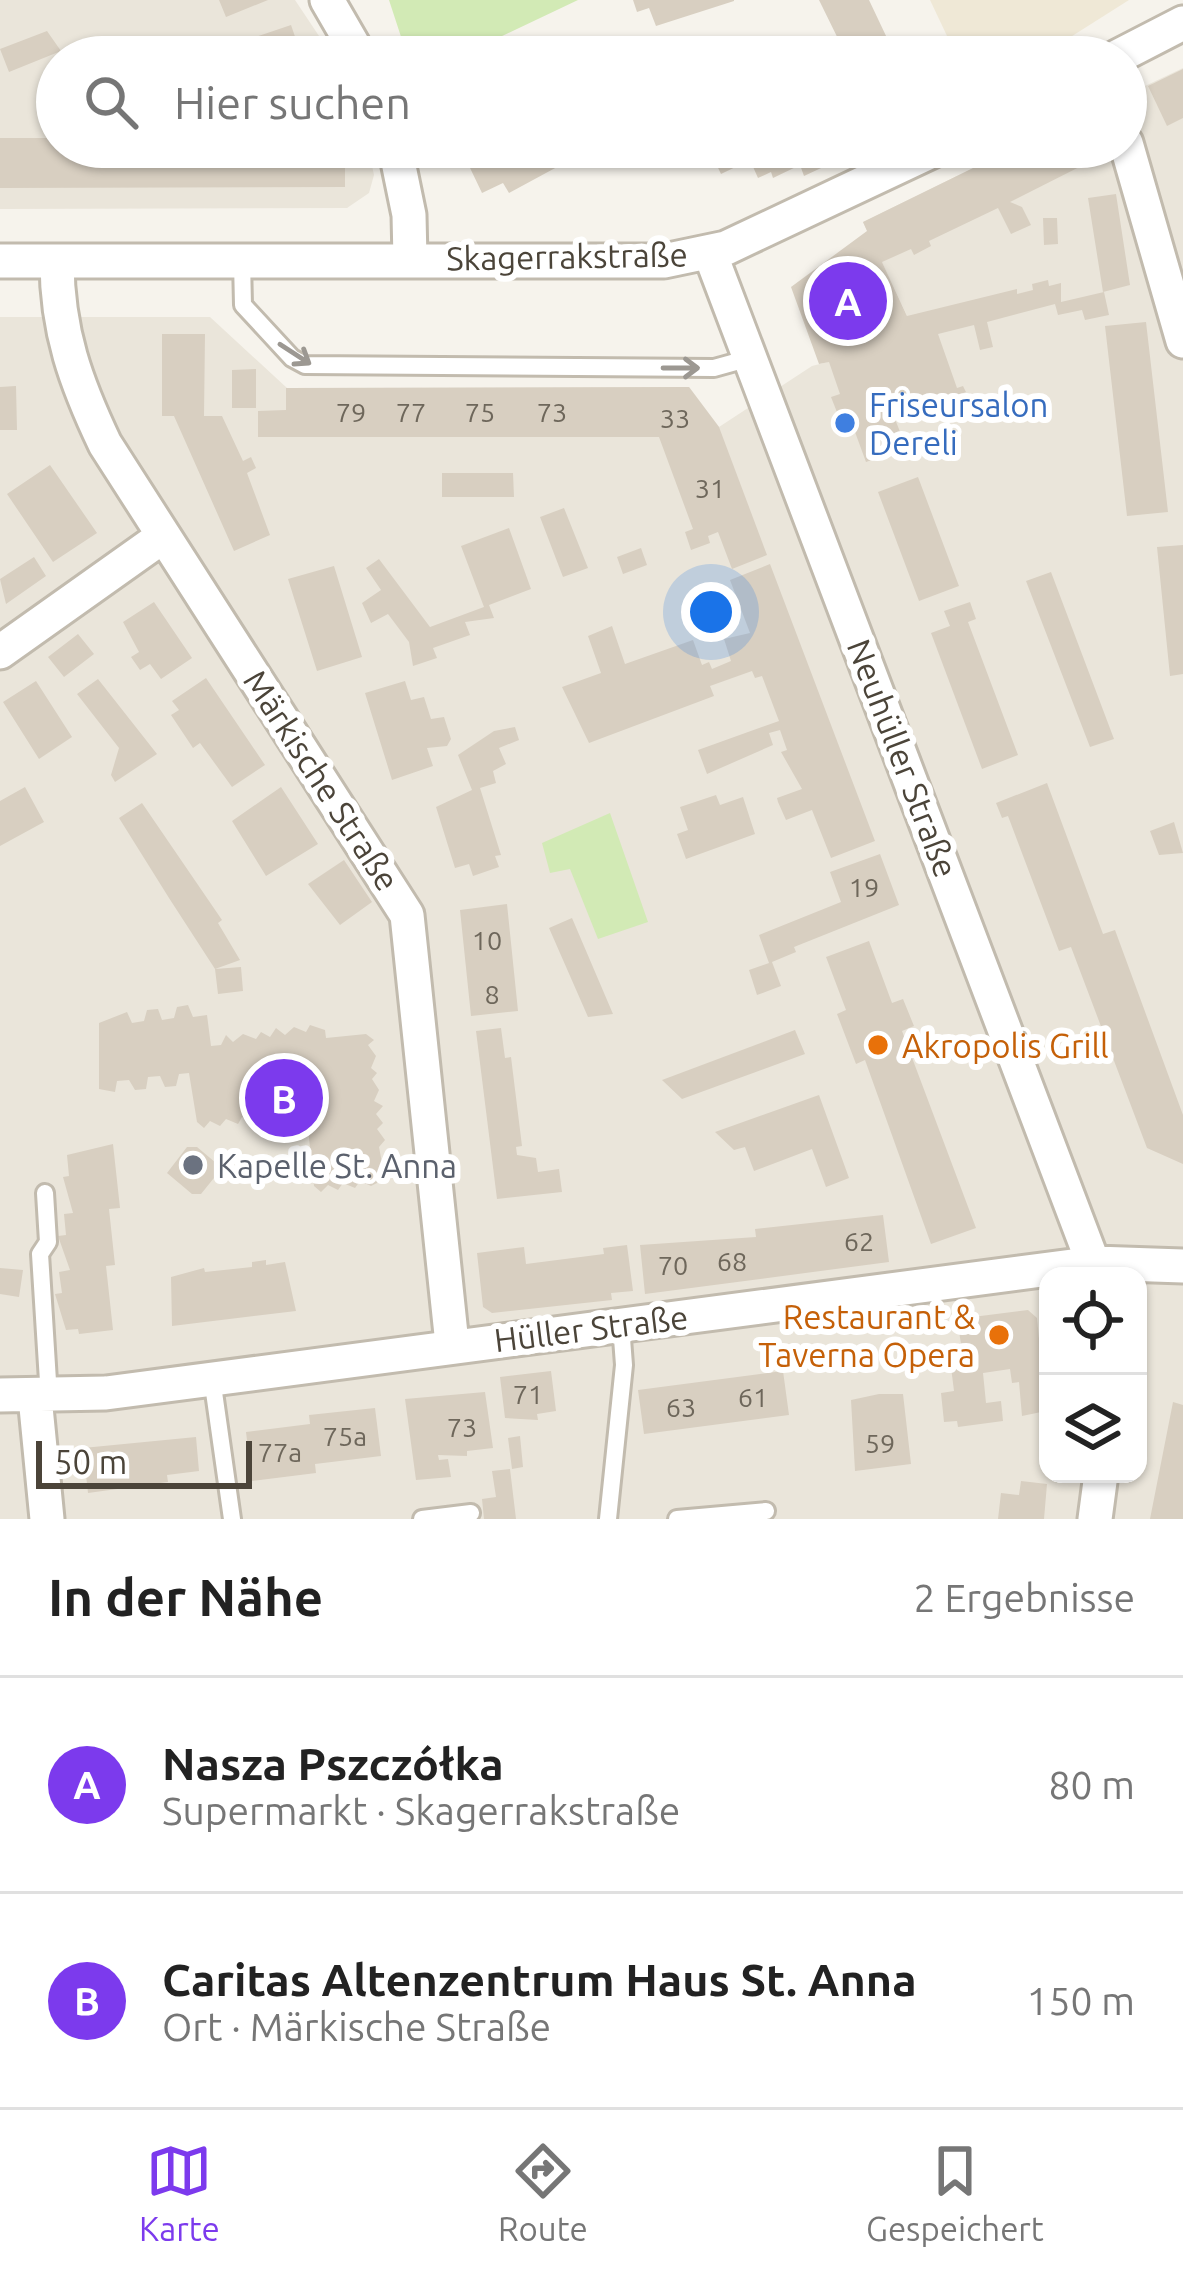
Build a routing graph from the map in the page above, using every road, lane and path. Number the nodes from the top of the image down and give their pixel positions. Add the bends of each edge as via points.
1 (328, 0) edge
2 (1183, 23) edge
3 (348, 36) edge
4 (1147, 42) edge
5 (399, 168) edge
6 (894, 168) edge
7 (1133, 168) edge
8 (710, 253) junction
9 (410, 259) junction
10 (0, 261) edge
11 (242, 261) junction
12 (57, 262) junction
13 (1183, 341) edge
14 (750, 358) junction
15 (162, 537) junction
16 (0, 652) edge
17 (45, 1193) dead end
18 (1183, 1266) edge
19 (1095, 1267) edge
20 (1147, 1267) edge
21 (1039, 1276) edge
22 (621, 1325) junction
23 (452, 1344) junction
24 (212, 1377) junction
25 (0, 1395) edge
26 (42, 1398) junction
27 (1100, 1483) edge
28 (766, 1511) dead end
29 (471, 1513) dead end
30 (47, 1519) edge
31 (232, 1519) edge
32 (422, 1519) edge
33 (608, 1519) edge
34 (677, 1519) edge
35 (1095, 1519) edge

1 - 3 street
2 - 4 street
5 - 9 street
6 - 8 street, Skagerrakstraße
7 - 13 street
8 - 9 street, Skagerrakstraße via 664,261
8 - 14 street, Neuhüller Straße
9 - 11 street, Skagerrakstraße
10 - 12 street, Skagerrakstraße
11 - 12 street, Skagerrakstraße
11 -> 14 lane via 243,305 305,364 714,368
12 - 15 street, Märkische Straße via 57,316 75,382
14 - 19 street, Neuhüller Straße
15 - 16 street
15 - 23 street, Märkische Straße via 407,915
17 - 26 lane
18 - 20 street, Hüller Straße
21 - 22 street, Hüller Straße
22 - 23 street, Hüller Straße
22 - 33 lane
23 - 24 street, Hüller Straße
24 - 26 street, Hüller Straße
24 - 31 lane
25 - 26 street, Hüller Straße
26 - 30 street
27 - 35 street
28 - 34 lane
29 - 32 lane

